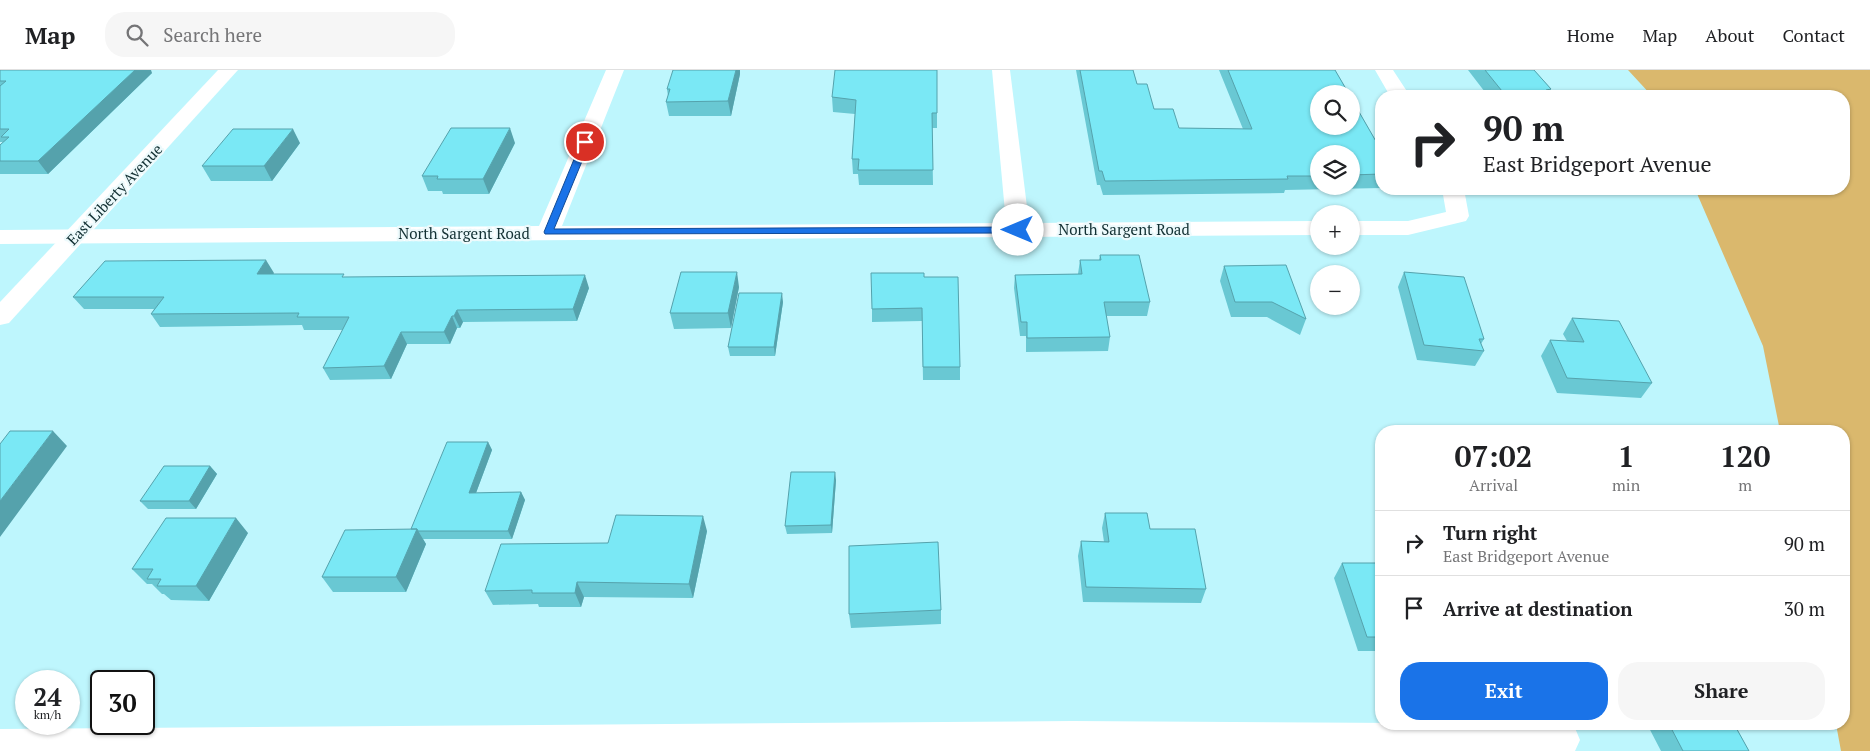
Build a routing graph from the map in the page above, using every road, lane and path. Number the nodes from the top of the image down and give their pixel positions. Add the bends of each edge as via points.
1 (229, 70) edge
2 (615, 70) edge
3 (1001, 70) edge
4 (1384, 70) edge
5 (1396, 90) edge
6 (1454, 195) edge
7 (1310, 228) edge
8 (1360, 228) edge
9 (1018, 230) junction
10 (548, 232) junction
11 (75, 236) junction
12 (0, 237) edge
13 (0, 317) edge
14 (1562, 740) dead end
15 (1073, 744) edge
16 (0, 746) edge
17 (330, 748) edge

1 - 11 street, East Liberty Avenue
2 - 10 street
3 - 9 street
4 - 5 street
6 - 8 street via 1458,216 1408,228
7 - 9 street, North Sargent Road
9 - 10 street, North Sargent Road
10 - 11 street, North Sargent Road
11 - 12 street, North Sargent Road
11 - 13 street, East Liberty Avenue
14 - 15 street
15 - 17 street
16 - 17 street

